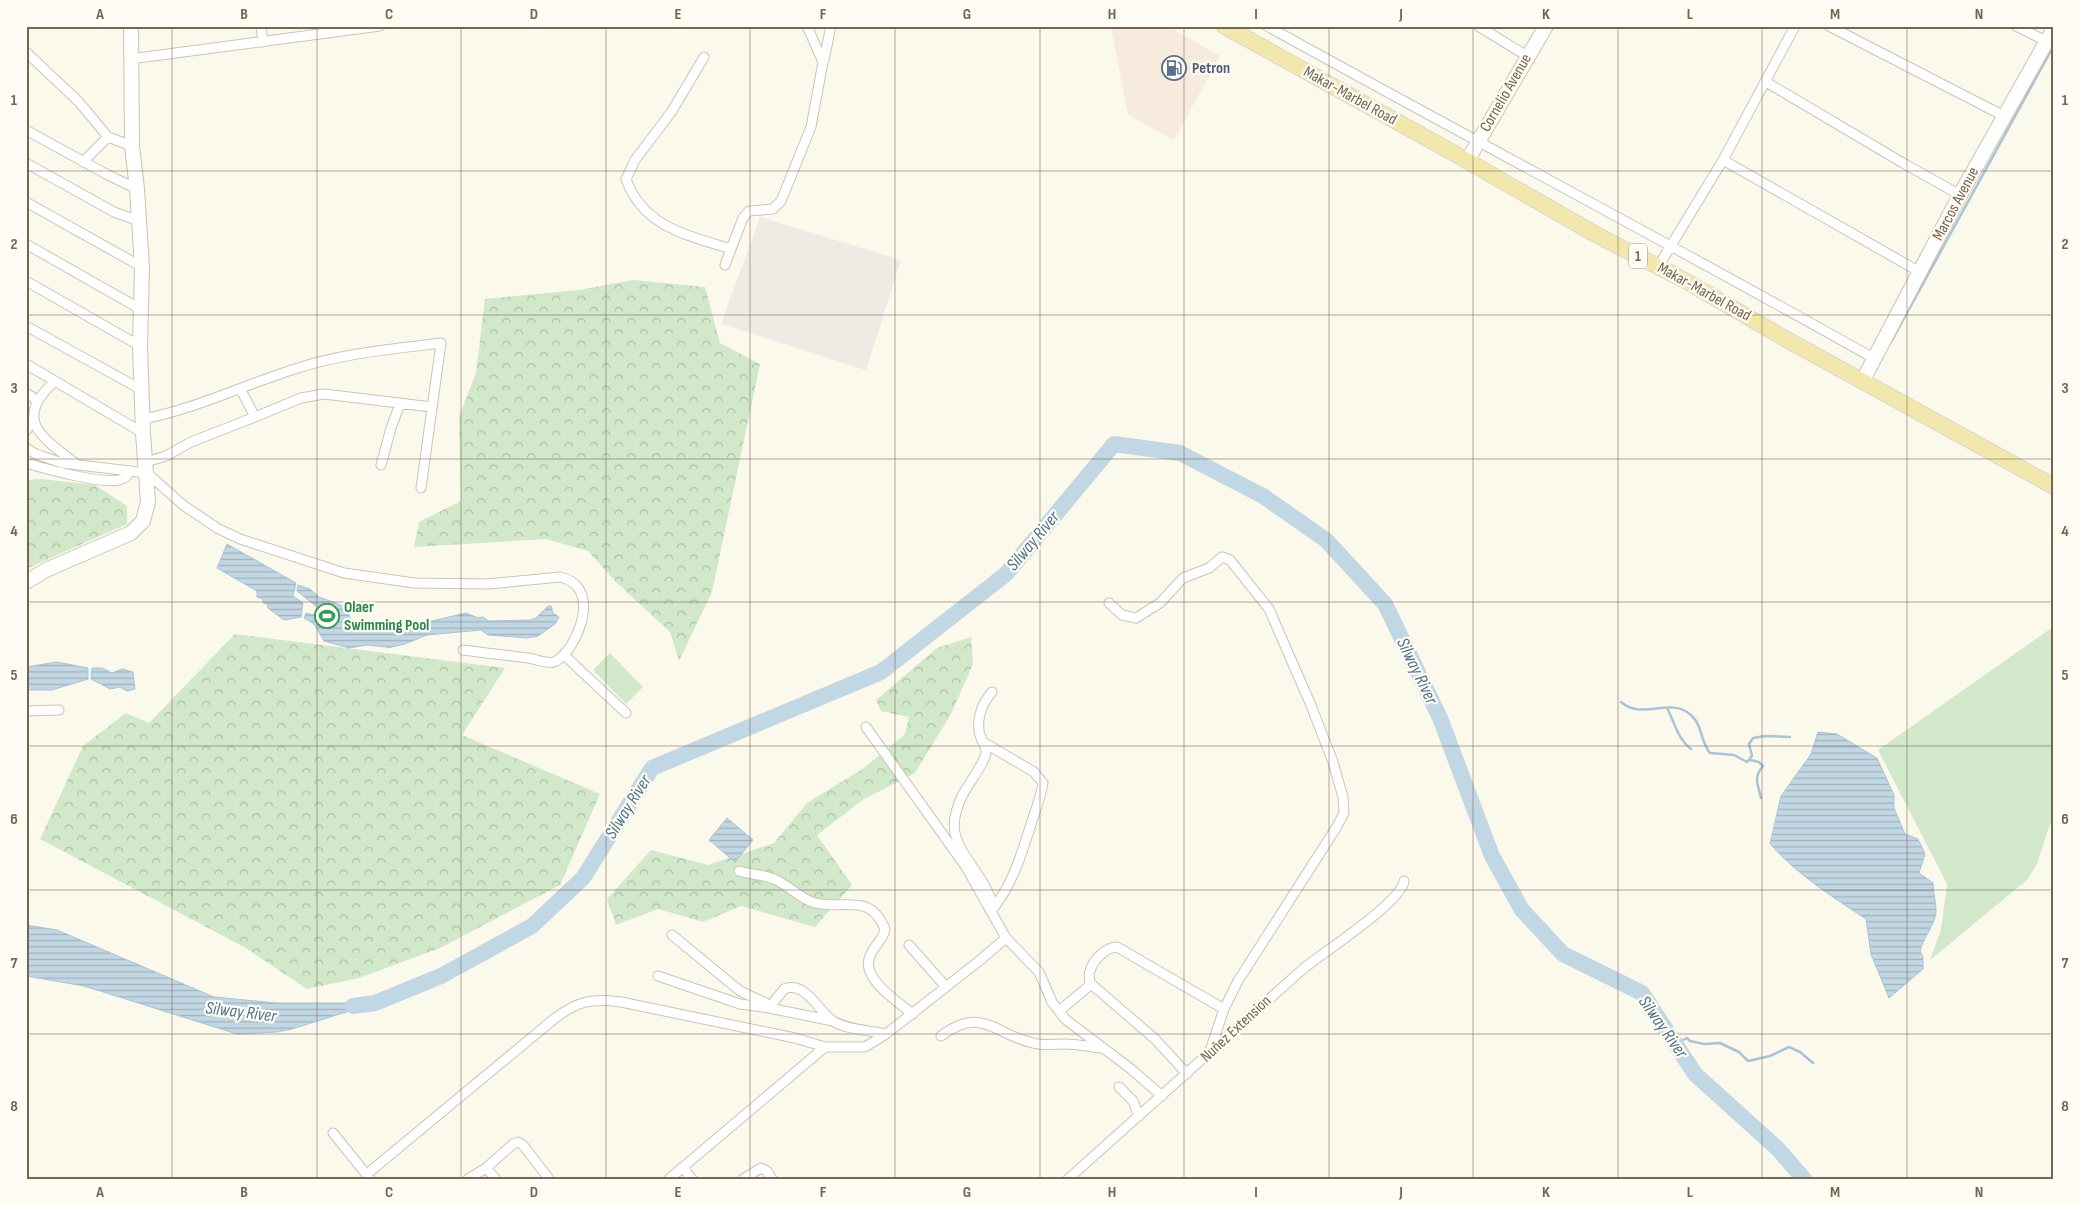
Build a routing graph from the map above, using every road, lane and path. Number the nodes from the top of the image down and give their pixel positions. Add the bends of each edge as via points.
1 (131, 26) edge
2 (261, 26) edge
3 (380, 26) edge
4 (807, 26) edge
5 (831, 26) edge
6 (1224, 26) edge
7 (1267, 26) edge
8 (1478, 26) edge
9 (1546, 26) edge
10 (1795, 26) edge
11 (1829, 26) edge
12 (2016, 26) edge
13 (325, 30) edge
14 (1241, 30) edge
15 (2049, 35) edge
16 (264, 42) junction
17 (26, 52) edge
18 (1527, 56) junction
19 (704, 57) dead end
20 (130, 59) junction
21 (823, 62) junction
22 (1766, 82) junction
23 (2004, 116) junction
24 (26, 130) edge
25 (108, 137) junction
26 (1478, 143) junction
27 (132, 146) junction
28 (1723, 160) junction
29 (1468, 161) junction
30 (83, 162) junction
31 (26, 163) edge
32 (137, 188) junction
33 (1960, 195) junction
34 (26, 202) edge
35 (139, 221) junction
36 (26, 244) edge
37 (1671, 245) junction
38 (730, 249) junction
39 (725, 265) dead end
40 (142, 267) junction
41 (1658, 267) junction
42 (1920, 272) junction
43 (26, 282) edge
44 (142, 310) junction
45 (26, 326) edge
46 (140, 346) junction
47 (1868, 355) dead end
48 (26, 364) edge
49 (1863, 380) junction
50 (56, 381) junction
51 (142, 390) junction
52 (241, 390) junction
53 (26, 394) edge
54 (37, 400) junction
55 (400, 404) junction
56 (432, 407) junction
57 (256, 418) junction
58 (34, 420) junction
59 (143, 426) junction
60 (26, 431) edge
61 (26, 448) edge
62 (26, 463) edge
63 (75, 463) junction
64 (381, 465) dead end
65 (146, 467) junction
66 (130, 471) junction
67 (2053, 486) edge
68 (421, 488) dead end
69 (26, 582) edge
70 (1109, 603) dead end
71 (463, 650) dead end
72 (564, 655) junction
73 (992, 692) dead end
74 (59, 710) dead end
75 (26, 711) edge
76 (626, 713) dead end
77 (866, 727) dead end
78 (983, 742) junction
79 (739, 871) dead end
80 (1404, 881) dead end
81 (992, 910) junction
82 (672, 935) dead end
83 (1006, 938) junction
84 (910, 945) dead end
85 (658, 976) dead end
86 (1090, 983) junction
87 (946, 987) junction
88 (770, 1006) junction
89 (1224, 1010) junction
90 (1059, 1011) junction
91 (913, 1014) junction
92 (833, 1021) junction
93 (886, 1034) junction
94 (941, 1036) dead end
95 (825, 1047) junction
96 (1103, 1048) junction
97 (1209, 1054) junction
98 (1187, 1074) junction
99 (1119, 1087) dead end
100 (1162, 1096) junction
101 (1139, 1116) junction
102 (333, 1133) dead end
103 (486, 1168) junction
104 (683, 1168) junction
105 (368, 1176) edge
106 (468, 1179) edge
107 (496, 1179) edge
108 (549, 1179) edge
109 (669, 1179) edge
110 (692, 1179) edge
111 (743, 1179) edge
112 (772, 1179) edge
113 (1068, 1179) edge

1 - 20 main road
2 - 16 street
3 - 13 street
4 - 21 street
5 - 21 street
6 - 14 main road, Makar-Marbel Road / 1
7 - 26 street
8 - 18 street
9 - 18 main road, Cornelio Avenue
10 - 22 street
11 - 23 street
12 - 15 street
13 - 16 street
14 - 29 main road, Makar-Marbel Road / 1
15 - 23 main road, Marcos Avenue
16 - 20 street
17 - 25 street via 79,102
18 - 26 main road, Cornelio Avenue
19 - 38 street via 672,112 635,160 626,179 642,209 666,227
20 - 27 main road
21 - 38 street via 811,128 781,201 773,209 749,211
22 - 28 street
22 - 33 street
23 - 33 main road, Marcos Avenue
24 - 30 street
25 - 27 street
25 - 30 street
26 - 29 main road, Cornelio Avenue
26 - 37 street
27 - 32 main road
28 - 37 street
28 - 42 street
29 - 41 main road, Makar-Marbel Road / 1
30 - 32 street
31 - 35 street via 114,212
32 - 35 main road
33 - 42 main road, Marcos Avenue
34 - 40 street
35 - 40 main road
36 - 44 street
37 - 41 street
37 - 47 street
38 - 39 street
40 - 44 main road
41 - 49 main road, Makar-Marbel Road / 1
42 - 49 main road, Marcos Avenue
43 - 46 street
44 - 46 main road
45 - 51 street
46 - 51 main road
48 - 50 street
49 - 67 main road, Makar-Marbel Road / 1
50 - 54 street
50 - 59 street
51 - 59 main road
52 - 56 street via 299,368 364,352 428,345 438,357
52 - 57 street
52 - 59 street
53 - 54 street
54 - 58 street
55 - 56 street
55 - 57 street via 314,394
55 - 64 street
56 - 68 street
57 - 65 street via 192,442
58 - 60 street
58 - 63 street via 44,436
59 - 65 main road
61 - 63 street via 50,460
62 - 66 street via 115,481 125,478
63 - 66 street
65 - 66 street
65 - 69 main road via 148,502 138,528
65 - 72 street via 183,505 217,528 240,539 344,573 414,583 488,584 541,578 567,579 580,590 584,606 579,630
70 - 89 street via 1122,615 1136,618 1160,603 1183,578 1209,568 1222,557 1230,560 1269,609 1310,703 1343,797 1344,813 1336,828 1238,981
71 - 72 street via 547,662
72 - 76 street
73 - 78 street via 979,714
74 - 75 street
77 - 81 street via 961,860
78 - 81 street via 987,752 955,812 954,832 988,892
78 - 81 street via 1034,772 1042,783 1014,876
79 - 91 street via 777,880 812,902 867,907 885,929 870,956 870,973
80 - 97 street, Nuñez Extension via 1398,892 1368,922 1303,969
81 - 83 street
82 - 88 street via 740,991
83 - 87 street
83 - 90 street via 1039,972
84 - 87 street
85 - 88 street via 740,1004
86 - 89 street via 1090,970 1094,963 1109,949 1117,947
86 - 90 street
86 - 98 street via 1155,1039
87 - 91 street
88 - 92 street
88 - 92 street via 784,989 794,988 808,996
89 - 97 street
90 - 96 street
91 - 93 street
92 - 93 street
93 - 95 street via 865,1047
94 - 96 street via 965,1022 989,1025 1036,1044
95 - 104 street
95 - 105 street via 621,1002 579,1003 554,1019
96 - 100 street
97 - 98 street, Nuñez Extension
98 - 100 street, Nuñez Extension
99 - 101 street via 1133,1101
100 - 101 street, Nuñez Extension
101 - 113 street, Nuñez Extension
102 - 105 street
103 - 106 street
103 - 107 street
103 - 108 street via 518,1142
104 - 109 street
104 - 110 street
111 - 112 street via 761,1168

